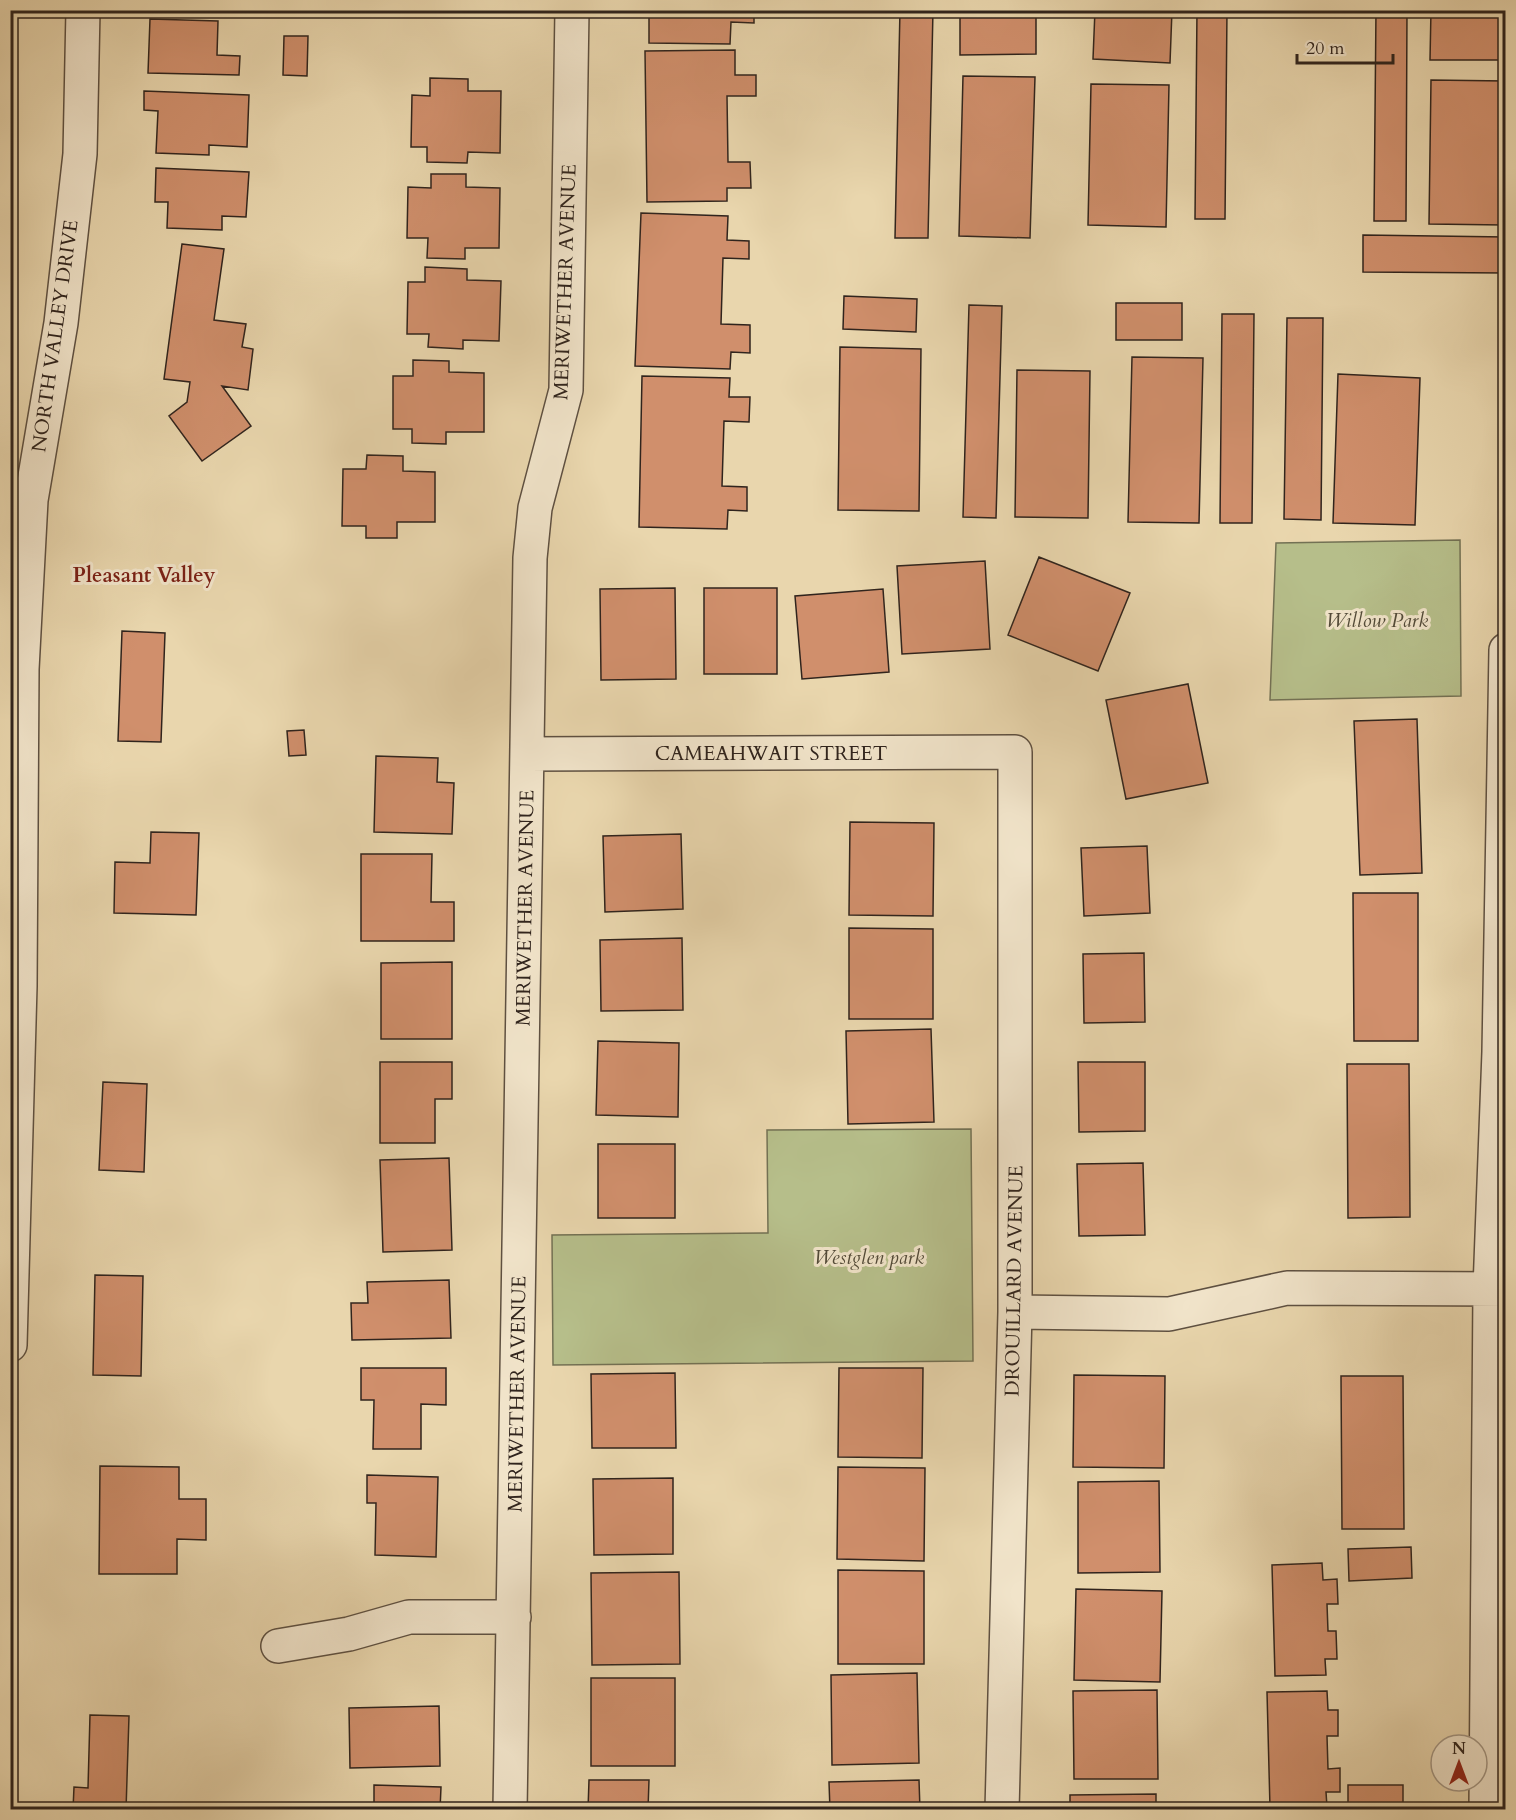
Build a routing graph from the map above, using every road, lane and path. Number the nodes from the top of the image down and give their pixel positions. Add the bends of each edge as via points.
1 (83, 10) edge
2 (572, 10) edge
3 (1506, 650) edge
4 (1015, 752) joint
5 (527, 754) junction
6 (1498, 1289) edge
7 (1016, 1312) junction
8 (10, 1345) edge
9 (514, 1617) junction
10 (278, 1646) dead end
11 (510, 1809) edge
12 (1002, 1809) edge
13 (1486, 1809) edge

1 - 8 street, NORTH VALLEY DRIVE via 79,165 61,323 31,500 22,669 20,986
2 - 5 street, MERIWETHER AVENUE via 566,390 535,508 530,558
3 - 6 street
4 - 5 street, CAMEAHWAIT STREET
4 - 7 street, DROUILLARD AVENUE
5 - 9 street, MERIWETHER AVENUE
6 - 7 street via 1287,1288 1169,1314
6 - 13 street
7 - 12 street, DROUILLARD AVENUE
9 - 10 street via 409,1617 349,1634
9 - 11 street, MERIWETHER AVENUE

